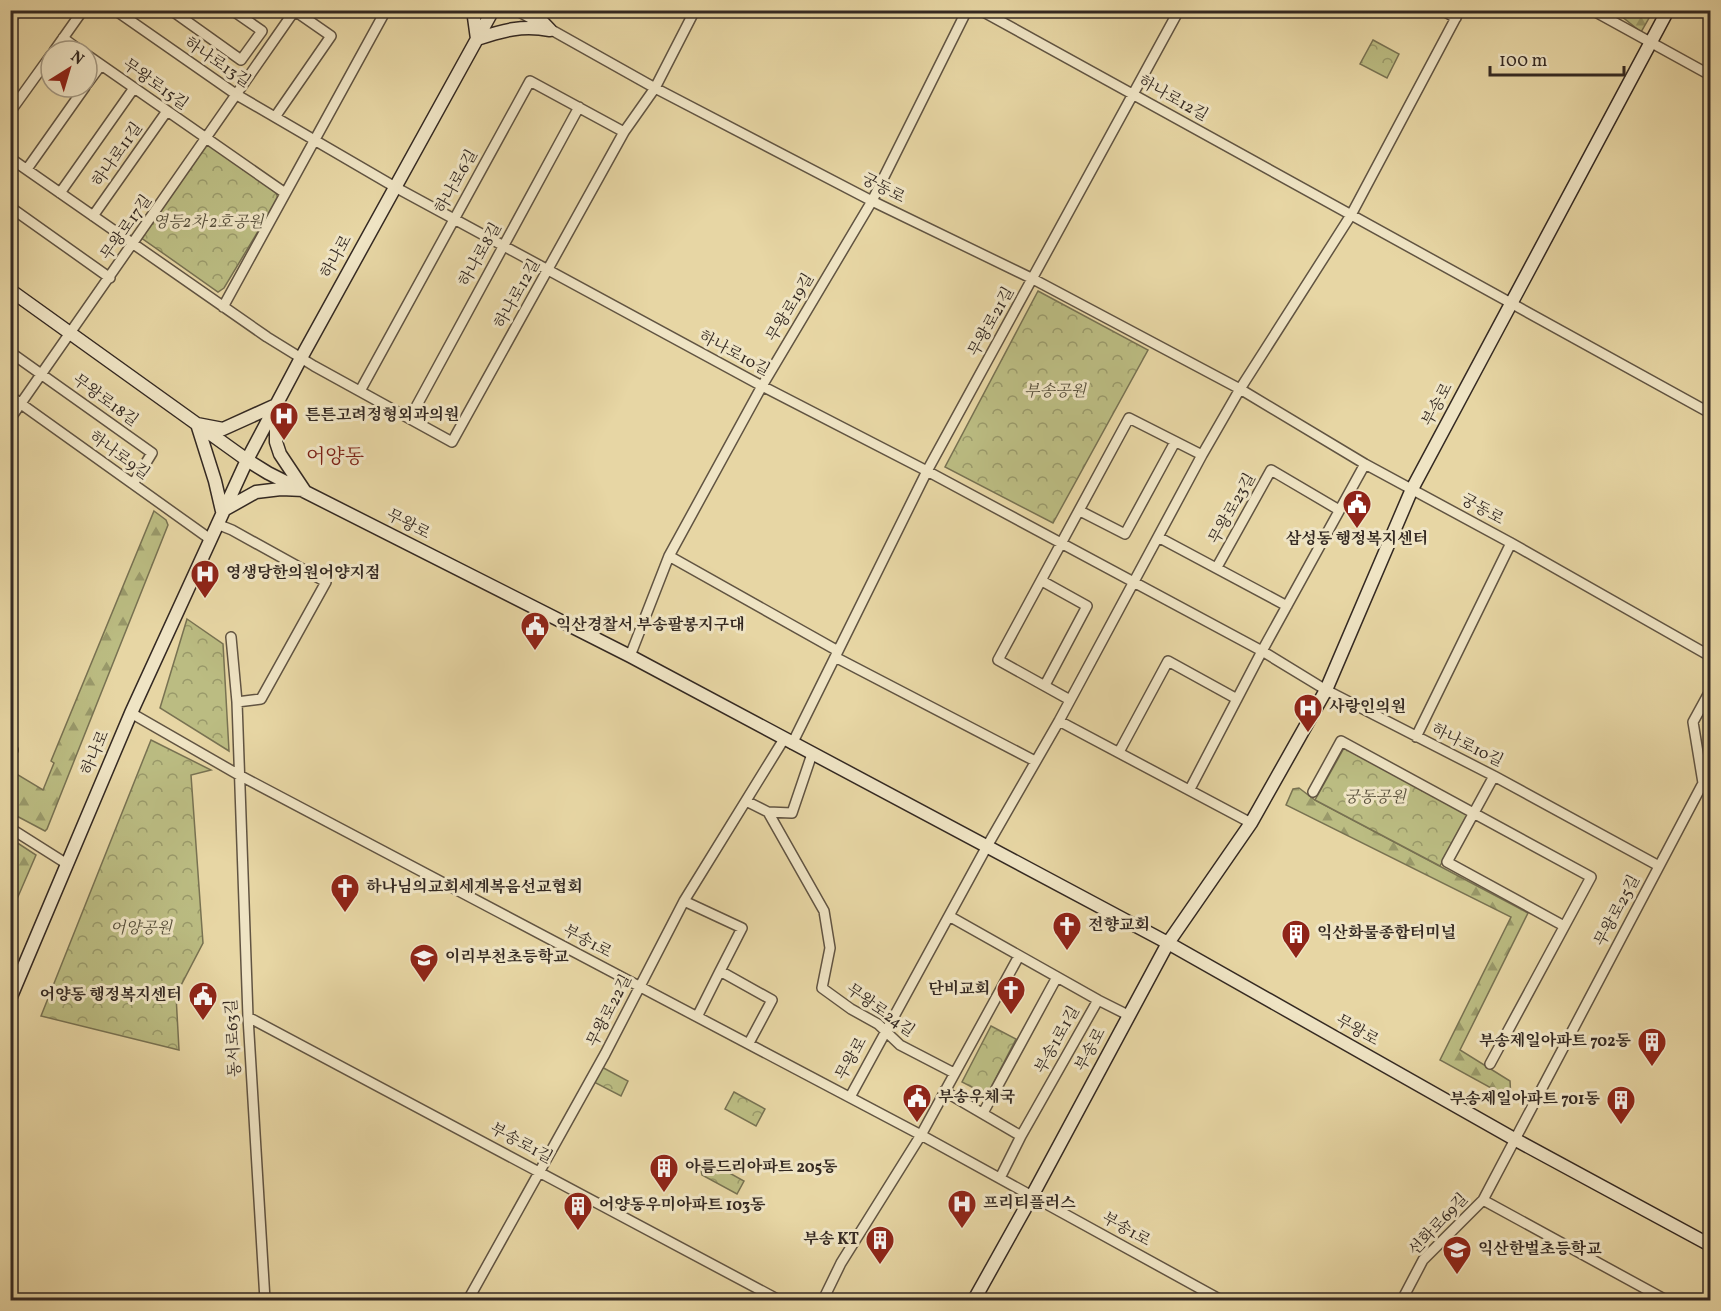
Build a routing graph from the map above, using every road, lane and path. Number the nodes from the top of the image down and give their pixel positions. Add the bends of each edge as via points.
1 (18, 10) edge
2 (83, 10) edge
3 (115, 10) edge
4 (171, 10) edge
5 (232, 10) edge
6 (386, 10) edge
7 (473, 10) edge
8 (493, 10) edge
9 (516, 10) edge
10 (531, 10) edge
11 (695, 10) edge
12 (967, 10) edge
13 (981, 10) edge
14 (1179, 10) edge
15 (1442, 10) edge
16 (1592, 10) edge
17 (1668, 10) edge
18 (295, 11) edge
19 (1458, 14) edge
20 (10, 21) edge
21 (550, 30) junction
22 (63, 38) edge
23 (477, 39) junction
24 (1651, 43) junction
25 (101, 65) joint
26 (99, 68) edge
27 (39, 72) edge
28 (1710, 75) edge
29 (134, 88) junction
30 (655, 88) junction
31 (1134, 94) junction
32 (237, 95) junction
33 (77, 99) edge
34 (579, 108) junction
35 (167, 111) junction
36 (10, 112) edge
37 (275, 117) junction
38 (624, 132) junction
39 (207, 138) junction
40 (315, 141) junction
41 (10, 158) edge
42 (27, 169) junction
43 (395, 187) junction
44 (60, 193) junction
45 (285, 193) junction
46 (872, 201) junction
47 (10, 207) edge
48 (1351, 215) junction
49 (93, 216) junction
50 (453, 219) junction
51 (133, 244) junction
52 (503, 246) junction
53 (548, 271) junction
54 (110, 278) junction
55 (1032, 279) junction
56 (10, 290) edge
57 (1512, 303) junction
58 (223, 308) junction
59 (71, 334) junction
60 (10, 352) edge
61 (301, 358) junction
62 (42, 375) junction
63 (762, 386) junction
64 (1240, 389) junction
65 (360, 392) junction
66 (10, 396) edge
67 (21, 404) junction
68 (276, 405) junction
69 (1710, 413) edge
70 (410, 418) junction
71 (10, 419) edge
72 (197, 424) junction
73 (1175, 442) junction
74 (1202, 455) junction
75 (247, 460) junction
76 (1365, 464) junction
77 (927, 471) junction
78 (133, 484) junction
79 (1412, 489) junction
80 (304, 490) junction
81 (1339, 510) junction
82 (222, 511) junction
83 (1080, 511) junction
84 (218, 524) junction
85 (1158, 537) junction
86 (210, 539) junction
87 (1511, 543) junction
88 (1062, 544) junction
89 (669, 556) junction
90 (1217, 567) junction
91 (1042, 582) junction
92 (1134, 583) junction
93 (1287, 606) junction
94 (231, 637) dead end
95 (1262, 651) junction
96 (837, 654) junction
97 (1710, 656) edge
98 (630, 657) junction
99 (1045, 685) junction
100 (1326, 690) junction
101 (1710, 691) edge
102 (1237, 699) junction
103 (1070, 700) junction
104 (237, 702) junction
105 (131, 713) junction
106 (1059, 721) junction
107 (1416, 737) junction
108 (788, 741) junction
109 (10, 749) edge
110 (1119, 752) junction
111 (812, 754) junction
112 (10, 757) edge
113 (1035, 761) junction
114 (239, 775) junction
115 (1494, 776) junction
116 (1707, 785) edge
117 (1190, 789) junction
118 (1313, 792) dead end
119 (746, 801) junction
120 (768, 812) junction
121 (1474, 814) junction
122 (1251, 823) junction
123 (10, 828) edge
124 (986, 848) junction
125 (67, 864) junction
126 (1659, 866) junction
127 (684, 901) junction
128 (950, 916) junction
129 (1564, 926) junction
130 (1168, 943) junction
131 (1019, 956) junction
132 (720, 971) junction
133 (1057, 977) junction
134 (639, 987) junction
135 (10, 999) edge
136 (1098, 1000) junction
137 (698, 1015) junction
138 (1128, 1015) junction
139 (248, 1017) junction
140 (886, 1032) junction
141 (749, 1043) junction
142 (1490, 1064) dead end
143 (954, 1073) junction
144 (944, 1091) junction
145 (850, 1097) junction
146 (983, 1113) junction
147 (921, 1135) junction
148 (1021, 1136) junction
149 (1516, 1140) junction
150 (541, 1172) junction
151 (1000, 1178) junction
152 (1032, 1196) junction
153 (1483, 1200) junction
154 (1710, 1245) edge
155 (265, 1300) edge
156 (468, 1300) edge
157 (779, 1300) edge
158 (823, 1300) edge
159 (974, 1300) edge
160 (1221, 1300) edge
161 (1402, 1300) edge
162 (1666, 1300) edge

1 - 20 street
2 - 22 street
3 - 32 street, 하나로13길
4 - 5 street via 241,60 262,31
6 - 40 street
7 - 23 street
8 - 23 street, 하나로
9 - 21 street, 궁동로
10 - 21 street
11 - 30 street, 하나로12길
12 - 46 street, 무왕로19길
13 - 31 street, 하나로12길
14 - 31 street, 무왕로21길
15 - 19 street
16 - 24 street
17 - 24 street, 부송로
18 - 32 street, 무왕로17길
18 - 37 street via 331,36
19 - 48 street
21 - 23 street via 528,26
21 - 30 street, 궁동로
23 - 43 street, 하나로
24 - 28 street
24 - 57 street, 부송로
25 - 26 street
25 - 29 street, 무왕로15길
27 - 36 street
29 - 35 street, 무왕로15길
29 - 44 street, 하나로11길
30 - 38 street, 하나로12길
30 - 46 street, 궁동로
31 - 48 street, 하나로12길
31 - 55 street, 무왕로21길
32 - 37 street, 하나로13길
32 - 39 street, 무왕로17길
33 - 42 street
34 - 38 street, 하나로6길
34 - 50 street, 하나로6길 via 530,81
34 - 52 street, 하나로8길
35 - 39 street, 무왕로15길
35 - 49 street, 하나로11길
37 - 40 street, 하나로13길
38 - 53 street, 하나로12길
39 - 45 street
39 - 51 street, 무왕로17길
40 - 43 street, 하나로13길
40 - 45 street
41 - 42 street
42 - 44 street
43 - 50 street, 하나로10길
43 - 61 street, 하나로
44 - 49 street
45 - 58 street
46 - 55 street, 궁동로
46 - 63 street, 무왕로19길
47 - 54 street
48 - 57 street, 하나로12길
48 - 64 street
49 - 51 street
50 - 52 street, 하나로10길
50 - 65 street, 하나로6길
51 - 54 street, 무왕로17길
51 - 58 street
52 - 53 street, 하나로10길
52 - 70 street, 하나로8길
53 - 63 street, 하나로10길
53 - 70 street, 하나로12길 via 452,442
54 - 59 street, 무왕로17길
55 - 64 street, 궁동로
55 - 77 street, 무왕로21길
56 - 59 street, 무왕로
57 - 69 street, 하나로12길
57 - 79 street, 부송로
58 - 61 street
59 - 62 street, 무왕로17길
59 - 72 street, 무왕로
60 - 62 street, 무왕로18길
61 - 65 street, 하나로12길
61 - 68 street, 하나로
62 - 67 street, 무왕로17길
62 - 78 street, 무왕로18길 via 153,453
63 - 77 street, 하나로10길
63 - 89 street, 무왕로19길
64 - 74 street
64 - 76 street, 궁동로
65 - 70 street, 하나로12길
66 - 67 street, 하나로9길
67 - 71 street, 무왕로17길
67 - 78 street, 하나로9길
68 - 72 street via 223,429
68 - 75 street, 하나로
68 - 80 street via 276,442
72 - 75 street, 무왕로
72 - 82 street
73 - 74 street
73 - 83 street via 1125,534
73 - 83 street via 1129,418
74 - 85 street
75 - 80 street, 무왕로
75 - 82 street, 하나로
76 - 79 street, 궁동로
76 - 81 street
77 - 88 street, 하나로10길
77 - 96 street, 무왕로21길
78 - 86 street, 하나로9길
79 - 87 street, 궁동로
79 - 100 street, 부송로
80 - 82 street via 256,492
80 - 98 street, 무왕로
81 - 90 street, 무왕로23길 via 1271,470
81 - 93 street
82 - 84 street, 하나로
83 - 88 street
84 - 86 street, 하나로
84 - 104 street via 326,582 261,699
85 - 90 street, 무왕로23길
85 - 92 street
86 - 105 street, 하나로
87 - 97 street, 궁동로
87 - 107 street
88 - 91 street
88 - 92 street, 하나로10길
89 - 96 street
89 - 98 street, 무왕로19길
90 - 93 street, 무왕로23길
91 - 99 street via 1087,606
91 - 99 street via 998,660
92 - 95 street, 하나로10길
92 - 103 street
93 - 95 street
94 - 104 street
95 - 100 street, 하나로10길
95 - 102 street
96 - 108 street, 무왕로21길
96 - 113 street
98 - 108 street, 무왕로
99 - 103 street
100 - 107 street, 하나로10길
100 - 122 street, 부송로
101 - 116 street, 무왕로25길 via 1693,722
102 - 110 street via 1168,661
102 - 117 street
103 - 106 street
104 - 114 street
105 - 114 street, 부송1로
105 - 125 street, 하나로
106 - 110 street
106 - 113 street
107 - 115 street, 하나로10길
108 - 111 street, 무왕로
108 - 119 street, 무왕로22길
109 - 112 street
110 - 117 street
111 - 120 street via 792,813
111 - 124 street, 무왕로
113 - 124 street
114 - 134 street, 부송1로
114 - 139 street, 동서로63길
115 - 121 street
115 - 126 street, 하나로10길
116 - 126 street, 무왕로25길
117 - 122 street
118 - 121 street via 1341,741
119 - 120 street
119 - 127 street, 무왕로22길
120 - 140 street, 무왕로24길 via 824,910 830,948 822,988
121 - 129 street via 1447,862
121 - 129 street via 1591,877
122 - 130 street, 부송로
123 - 125 street
124 - 128 street, 무왕로
124 - 130 street, 무왕로
125 - 135 street, 하나로
126 - 149 street, 무왕로25길
127 - 132 street via 742,928
127 - 134 street, 무왕로22길
128 - 131 street, 부송1로1길
128 - 140 street, 무왕로
129 - 142 street
130 - 138 street, 부송로
130 - 149 street, 무왕로
131 - 133 street, 부송1로1길
131 - 143 street
132 - 137 street
132 - 141 street via 772,1000
133 - 136 street, 부송1로1길
133 - 146 street, 부송1로1길
134 - 137 street, 부송1로
134 - 150 street, 무왕로22길
136 - 138 street
136 - 148 street, 부송1로1길
137 - 141 street, 부송1로
138 - 152 street, 부송로
139 - 150 street, 부송로1길
139 - 155 street, 동서로63길
140 - 143 street, 무왕로24길 via 900,1045
140 - 145 street, 무왕로
141 - 145 street, 부송1로
143 - 144 street
144 - 146 street
144 - 147 street
145 - 147 street, 부송1로
146 - 148 street
147 - 151 street, 부송1로
147 - 158 street via 841,1263
148 - 151 street, 부송1로1길
149 - 153 street, 선화로69길
149 - 154 street, 무왕로
150 - 156 street, 무왕로22길
150 - 157 street, 부송로1길
151 - 152 street, 부송1로
152 - 159 street, 부송로
152 - 160 street, 부송1로
153 - 161 street, 선화로69길 via 1423,1260
153 - 162 street

